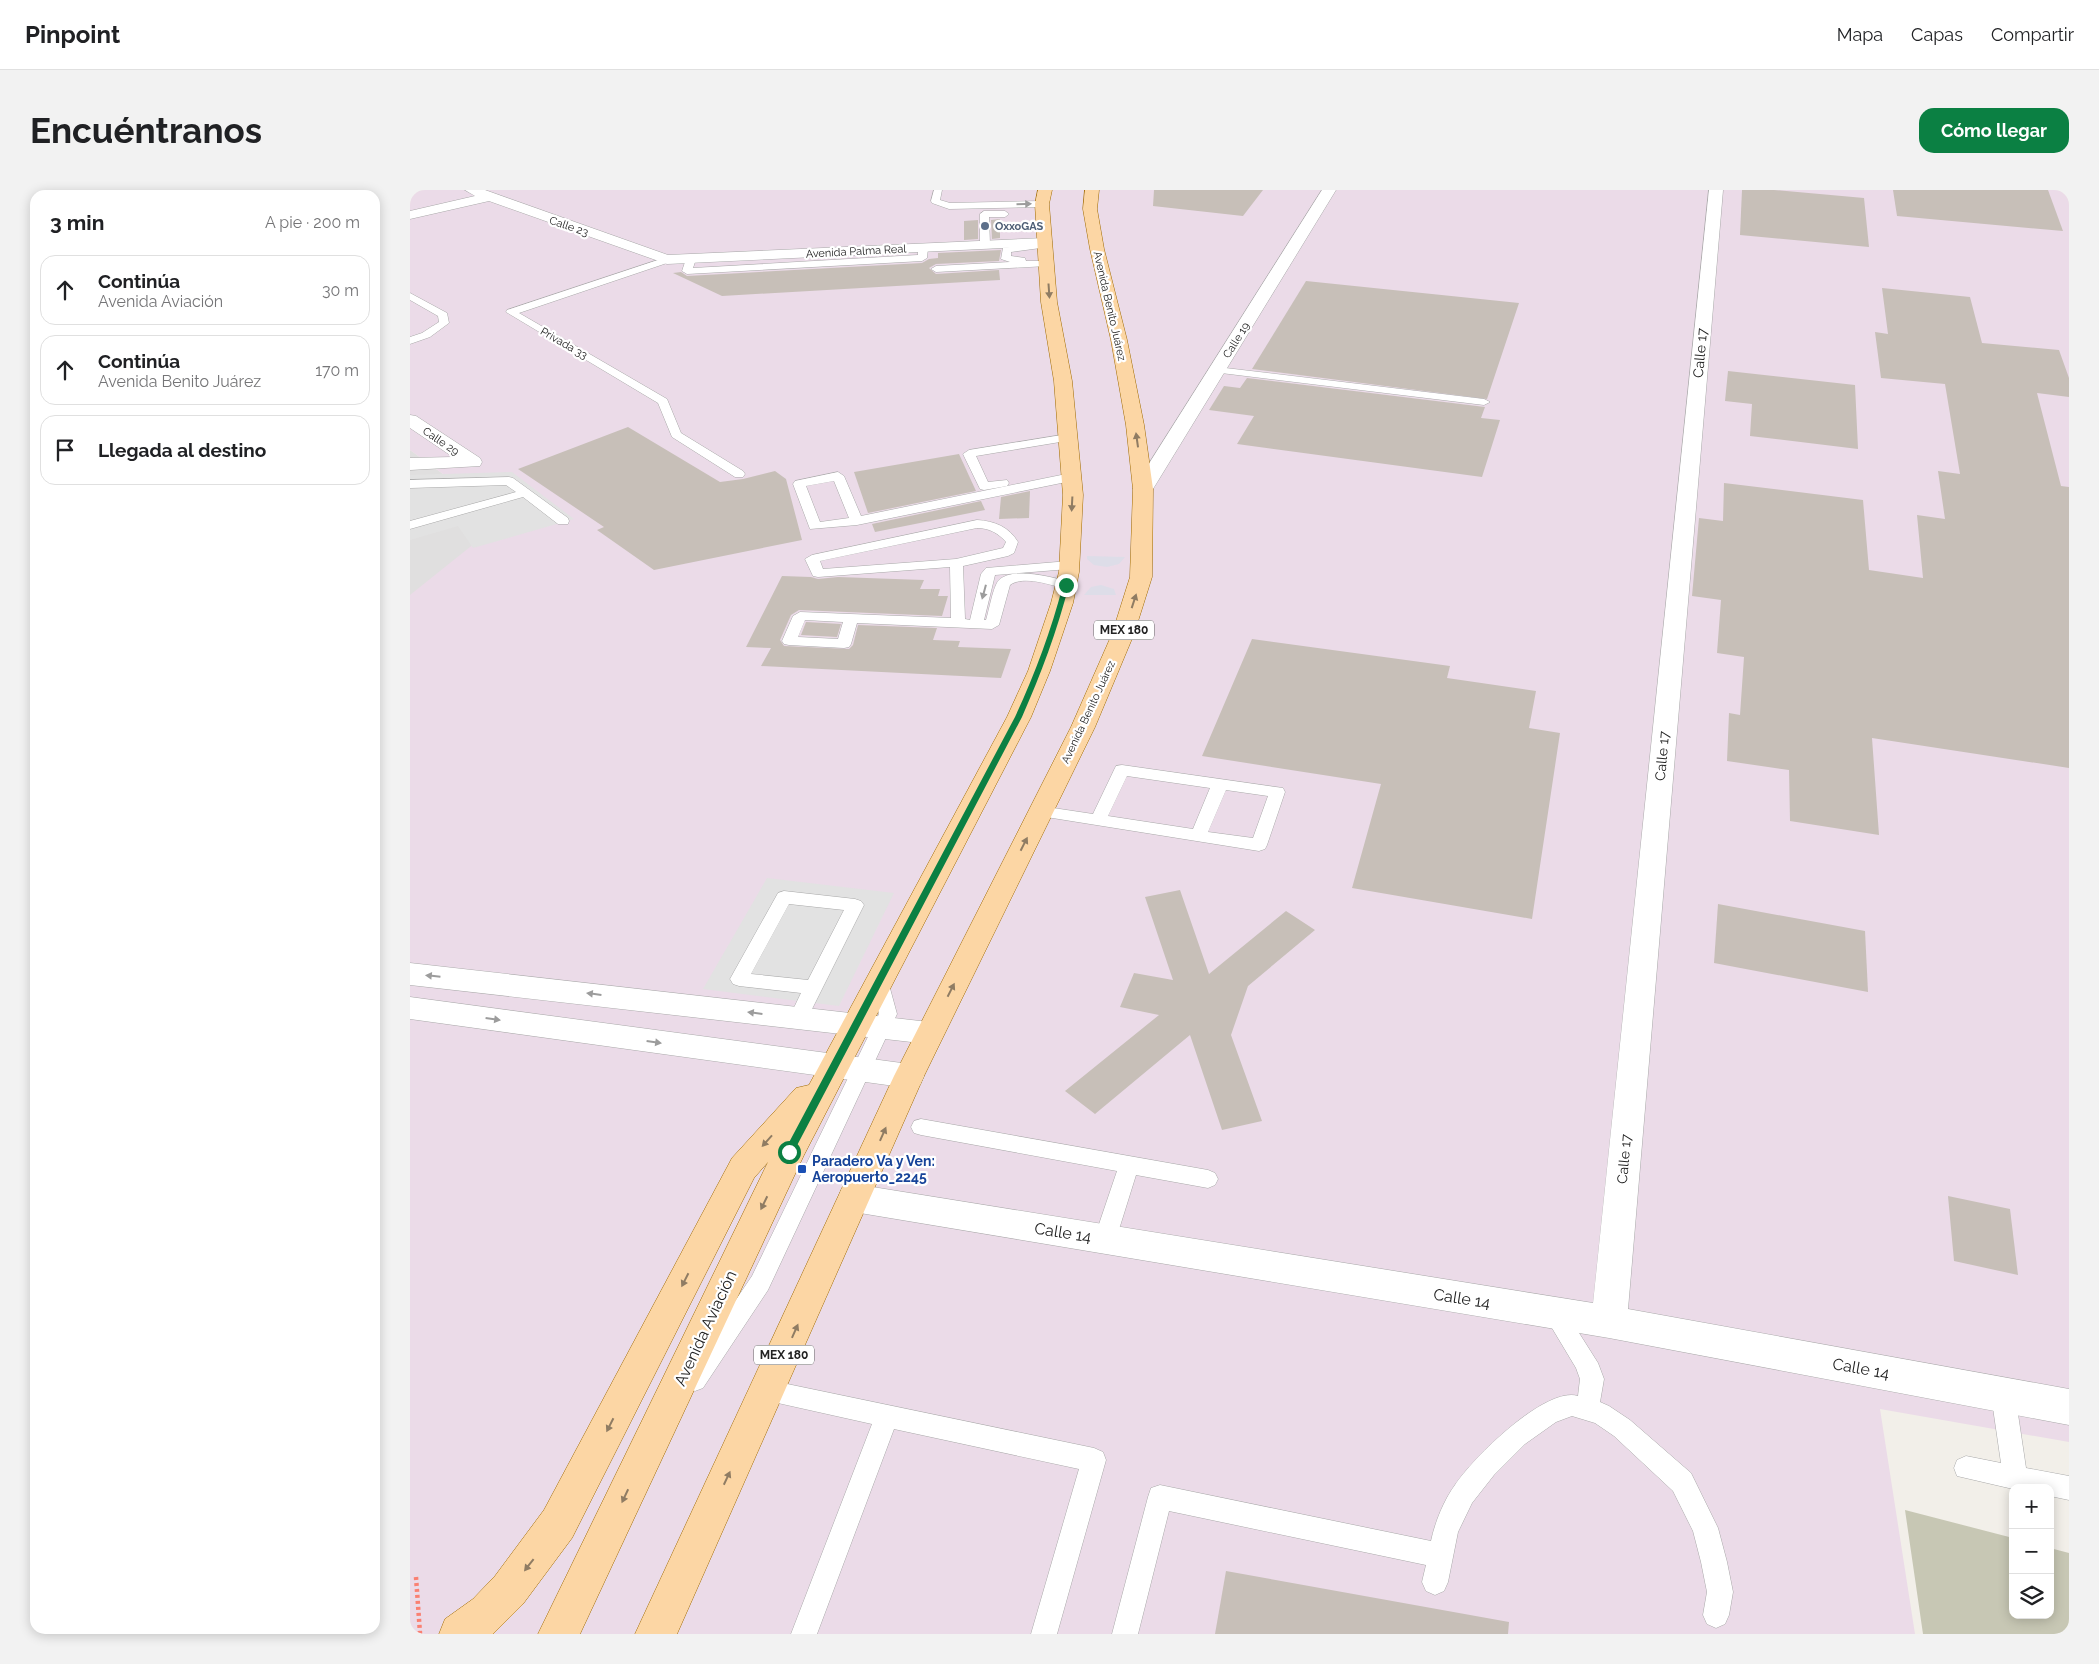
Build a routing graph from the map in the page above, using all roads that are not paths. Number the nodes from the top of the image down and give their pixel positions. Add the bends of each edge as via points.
1 (472, 190) edge
2 (938, 190) edge
3 (1092, 190) edge
4 (1329, 190) edge
5 (1716, 190) edge
6 (487, 197) junction
7 (1043, 202) edge
8 (410, 215) edge
9 (985, 245) junction
10 (1046, 253) junction
11 (667, 260) junction
12 (936, 269) dead end
13 (410, 296) edge
14 (410, 341) edge
15 (1217, 370) junction
16 (1484, 402) dead end
17 (410, 420) edge
18 (1068, 438) junction
19 (410, 464) edge
20 (739, 474) dead end
21 (1071, 474) junction
22 (410, 484) edge
23 (1143, 489) junction
24 (525, 493) junction
25 (563, 520) dead end
26 (857, 522) junction
27 (410, 525) edge
28 (956, 563) junction
29 (1068, 575) junction
30 (851, 618) dead end
31 (958, 623) junction
32 (976, 624) junction
33 (1220, 784) junction
34 (1040, 811) junction
35 (1098, 820) junction
36 (1198, 836) junction
37 (410, 974) edge
38 (487, 982) junction
39 (814, 988) junction
40 (635, 1000) junction
41 (410, 1008) edge
42 (463, 1015) junction
43 (798, 1018) junction
44 (869, 1026) junction
45 (929, 1033) junction
46 (613, 1036) junction
47 (848, 1068) junction
48 (909, 1076) junction
49 (921, 1127) dead end
50 (1129, 1165) junction
51 (1208, 1179) dead end
52 (854, 1198) junction
53 (1105, 1239) junction
54 (1554, 1313) junction
55 (1609, 1322) junction
56 (768, 1390) junction
57 (2003, 1394) junction
58 (2069, 1407) edge
59 (1587, 1409) junction
60 (888, 1417) junction
61 (1966, 1468) dead end
62 (2015, 1477) junction
63 (2069, 1488) edge
64 (714, 1507) junction
65 (1440, 1555) junction
66 (1435, 1582) dead end
67 (1716, 1615) dead end
68 (460, 1634) edge
69 (559, 1634) edge
70 (643, 1634) edge
71 (656, 1634) edge
72 (804, 1634) edge
73 (1044, 1634) edge
74 (1125, 1634) edge

1 - 6 street, Calle 23
2 -> 7 lane via 935,201 948,206 973,202
23 -> 3 main road, Avenida Benito Juárez / MEX 180 via 1119,340 1090,209
4 - 15 street, Calle 19
5 - 55 street, Calle 17
6 - 8 street
6 - 11 street, Calle 23
7 - 9 lane via 984,214
7 - 10 main road
9 - 10 street, Avenida Palma Real
9 - 11 street, Avenida Palma Real
10 - 12 lane
10 -> 18 main road via 1049,302 1063,381
11 - 20 lane, Privada 33 via 511,312 662,401 676,435
13 - 14 lane via 443,315 444,323
15 - 16 lane
15 - 23 street, Calle 19
17 - 19 street, Calle 29 via 473,462
18 - 21 main road
18 - 21 lane via 969,454 984,486
21 - 26 lane
21 -> 29 main road via 1073,495
22 - 24 lane via 509,481
34 -> 23 main road, Avenida Benito Juárez / MEX 180 via 1082,727 1128,618 1141,577
24 - 25 lane
24 - 27 lane
26 - 26 lane via 815,526 799,484 838,476
28 - 28 lane via 818,573 812,559 977,524 1003,532 1012,542 1009,550
28 - 31 lane
29 - 32 lane via 1006,580 992,625
29 -> 32 lane via 991,571
29 - 44 main road via 1052,637 1019,717 879,981
30 - 31 lane
31 - 32 lane
33 - 35 lane via 1122,770
33 - 36 lane
33 - 36 lane via 1277,792 1259,845
34 - 35 lane
45 -> 34 main road, Avenida Benito Juárez / MEX 180
35 - 36 lane
38 -> 37 street
40 -> 38 street
38 - 42 street
39 - 39 lane via 855,905 784,897 739,979
39 - 43 lane
43 -> 40 street
40 - 46 street
41 - 42 street
42 -> 46 street
43 - 44 street
44 - 45 street
44 - 47 main road, Avenida Aviación
45 - 48 main road, MEX 180
46 -> 47 street
47 - 48 street
47 -> 68 main road via 743,1168 558,1524 509,1590
47 -> 69 main road, Avenida Aviación via 784,1161
52 -> 48 main road, MEX 180
49 - 50 lane
50 - 51 lane
50 - 53 lane
52 - 53 street, Calle 14
56 -> 52 main road, MEX 180
53 - 54 street, Calle 14
54 - 55 street, Calle 14
54 - 59 lane via 1592,1378
55 - 57 street, Calle 14
56 - 60 lane
64 -> 56 main road, MEX 180
57 - 58 street, Calle 14
57 - 62 lane
59 - 65 lane via 1572,1405 1549,1413 1517,1436 1485,1467 1463,1494 1446,1530
59 - 67 lane via 1622,1428 1682,1482 1705,1528 1714,1562 1720,1592
60 - 72 lane
60 - 73 lane via 1094,1460
61 - 62 lane
62 - 63 lane
64 - 70 main road
64 - 71 main road, MEX 180
65 - 66 lane
65 - 74 lane via 1160,1497

